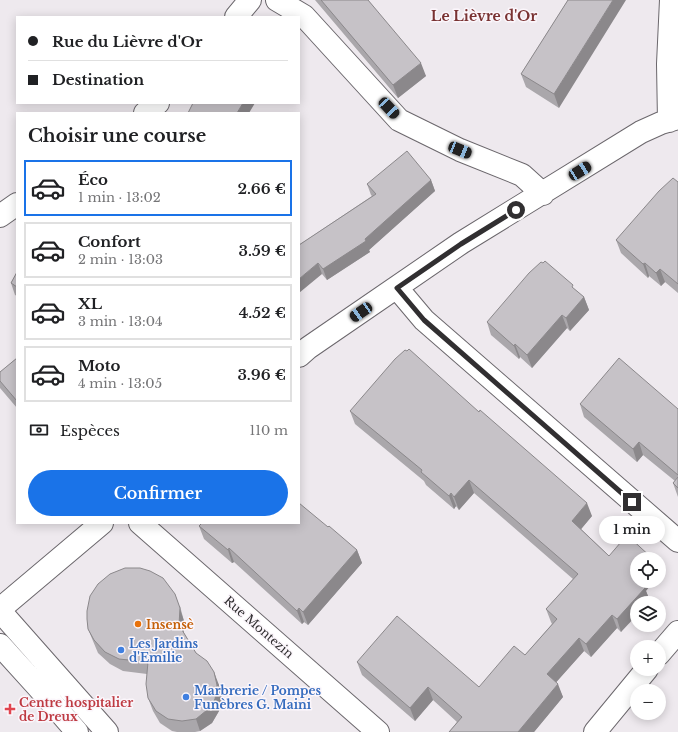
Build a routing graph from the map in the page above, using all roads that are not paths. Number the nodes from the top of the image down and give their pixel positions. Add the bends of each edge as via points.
1 (250, 0) edge
2 (277, 0) edge
3 (671, 0) edge
4 (237, 16) edge
5 (157, 104) edge
6 (146, 112) edge
7 (673, 120) edge
8 (543, 194) junction
9 (16, 205) edge
10 (0, 216) edge
11 (397, 288) junction
12 (300, 355) edge
13 (101, 524) edge
14 (141, 524) edge
15 (678, 541) edge
16 (0, 610) edge
17 (678, 632) edge
18 (0, 645) edge
19 (666, 646) edge
20 (641, 676) edge
21 (77, 732) edge
22 (106, 732) edge
23 (378, 732) edge
24 (595, 732) edge

1 - 4 street
2 - 8 street via 304,16 399,120 460,150 522,175
3 - 7 street via 668,64
5 - 6 street
7 - 8 street via 641,132
8 - 11 street via 461,244
9 - 10 street
11 - 12 street
11 - 15 street via 424,320
13 - 16 street
14 - 23 street, Rue Montezin
16 - 22 street
17 - 19 street
18 - 21 street
20 - 24 street

